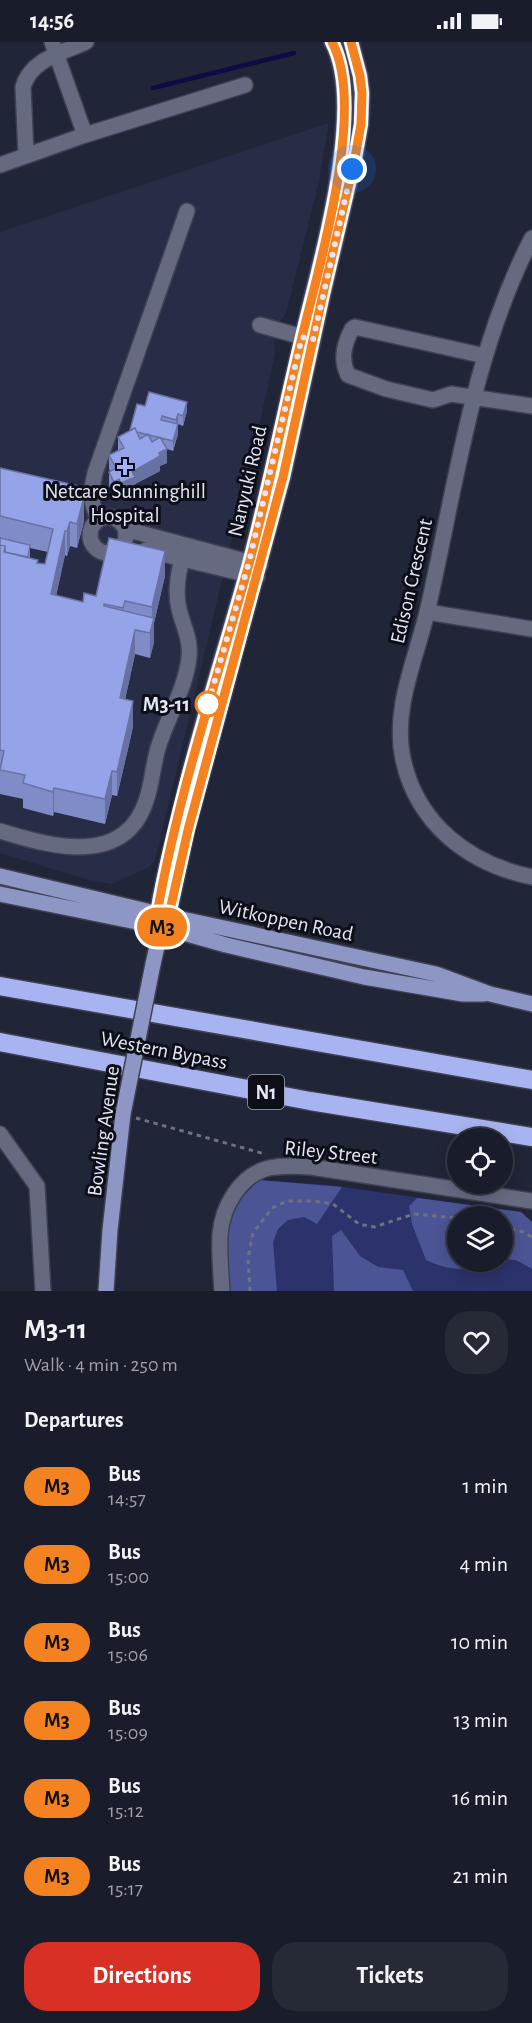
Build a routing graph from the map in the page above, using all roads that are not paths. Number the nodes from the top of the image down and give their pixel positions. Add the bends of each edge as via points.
1 (86, 42) edge
2 (332, 42) edge
3 (351, 42) edge
4 (55, 48) edge
5 (245, 85) dead end
6 (85, 135) junction
7 (26, 155) junction
8 (0, 165) edge
9 (187, 211) dead end
10 (532, 238) edge
11 (260, 325) dead end
12 (307, 338) junction
13 (485, 356) junction
14 (474, 396) junction
15 (532, 406) edge
16 (99, 519) junction
17 (125, 529) junction
18 (123, 545) junction
19 (183, 552) junction
20 (253, 569) junction
21 (427, 612) junction
22 (532, 629) edge
23 (0, 831) edge
24 (0, 876) edge
25 (532, 877) edge
26 (0, 894) edge
27 (162, 921) junction
28 (0, 986) edge
29 (532, 1004) edge
30 (0, 1042) edge
31 (532, 1080) edge
32 (0, 1134) edge
33 (532, 1137) edge
34 (532, 1201) edge
35 (43, 1291) edge
36 (106, 1291) edge
37 (222, 1291) edge

1 - 4 street
2 - 12 main road, Nanyuki Road via 344,85 344,123
3 - 12 main road, Nanyuki Road via 360,76 361,124
4 - 6 street
4 - 7 street via 34,67 23,87
5 - 6 street
6 - 7 street
7 - 8 street
9 - 16 street via 95,473 91,504
10 - 13 street, Edison Crescent via 494,323
11 - 12 street
12 - 20 main road, Nanyuki Road
13 - 14 street, Edison Crescent
13 - 14 street via 362,328 351,328 344,348 348,375 360,381 433,400 451,394
14 - 15 street
14 - 21 street, Edison Crescent
16 - 17 street via 114,518
16 - 18 street via 90,534 95,546 107,552
17 - 18 street
17 - 19 street
18 - 19 street
19 - 20 street
19 - 23 street via 177,594 188,636 189,658 157,750 146,801 135,823 116,838 86,848 51,846
20 - 27 main road, Nanyuki Road via 202,725
21 - 22 street
21 - 25 street, Edison Crescent via 401,716 400,742 410,783 422,808 453,843 494,865
24 - 27 main road, Witkoppen Road
26 - 27 main road, Witkoppen Road
27 - 29 main road, Witkoppen Road via 436,974
27 - 36 main road, Bowling Avenue, bridge via 123,1114
28 - 31 highway, Western Bypass
30 - 33 highway, Western Bypass / N1 via 310,1101
32 - 35 street via 37,1186
34 - 37 street, Riley Street via 311,1167 268,1168 247,1179 225,1210 220,1237

